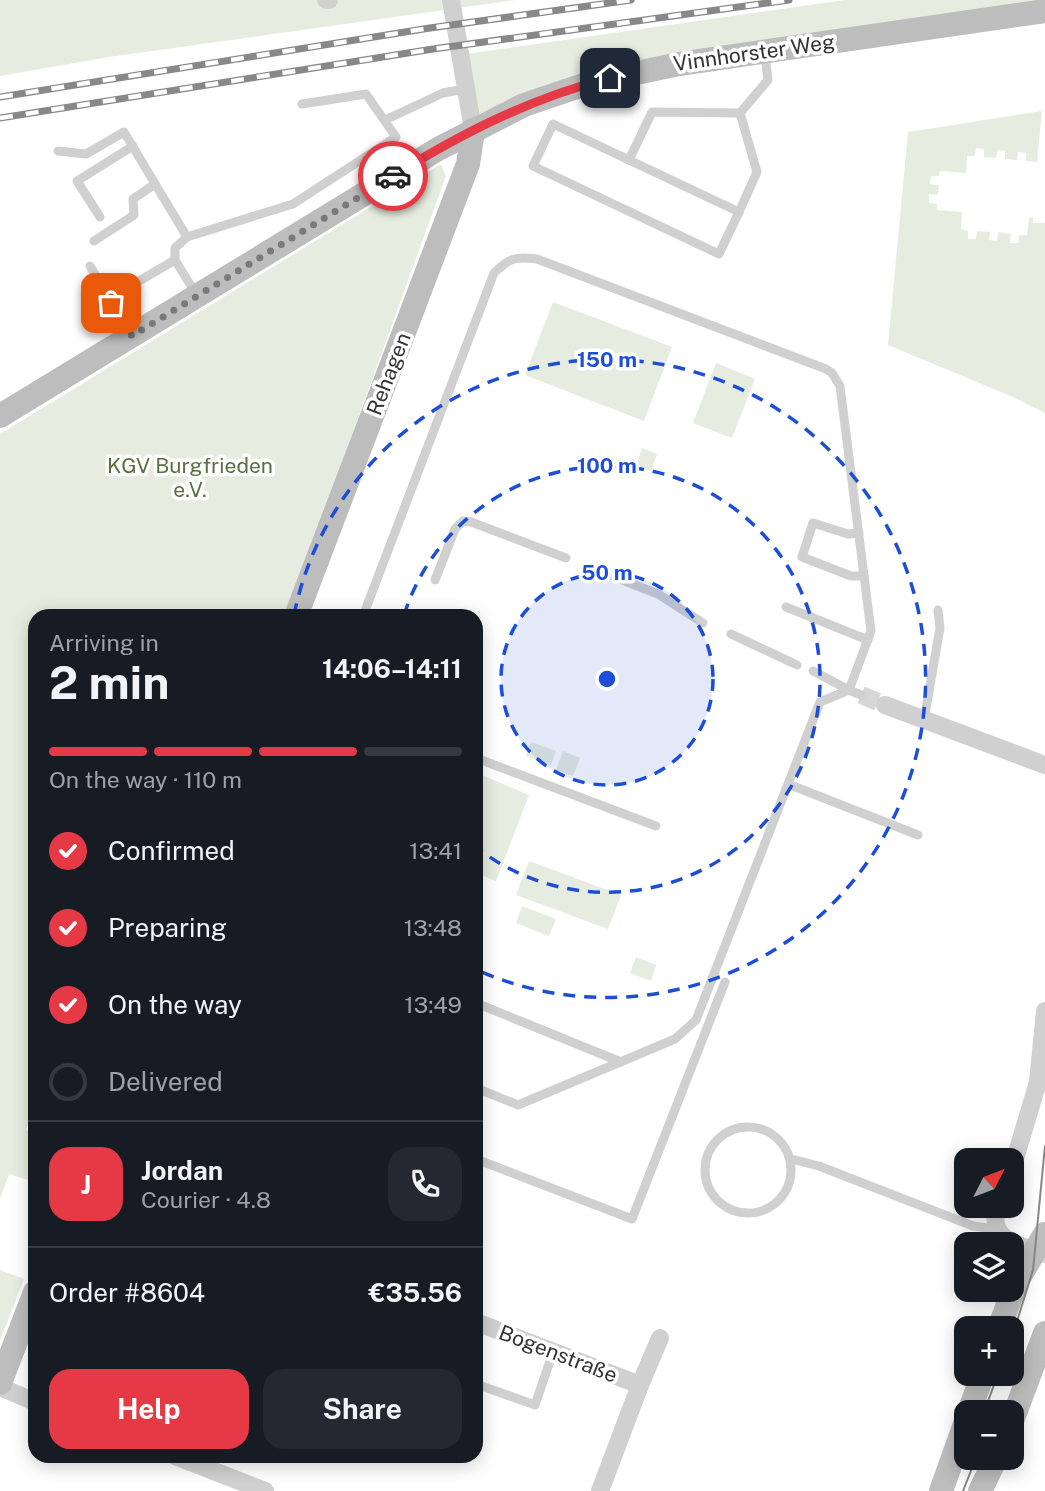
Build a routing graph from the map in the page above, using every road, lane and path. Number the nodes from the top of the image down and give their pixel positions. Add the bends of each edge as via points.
1 (451, 0) edge
2 (1045, 10) edge
3 (764, 51) junction
4 (466, 89) junction
5 (302, 104) dead end
6 (740, 113) junction
7 (385, 120) junction
8 (473, 130) junction
9 (133, 146) junction
10 (58, 151) dead end
11 (629, 160) junction
12 (156, 184) junction
13 (739, 212) junction
14 (100, 217) dead end
15 (187, 237) junction
16 (94, 241) dead end
17 (175, 260) junction
18 (90, 266) dead end
19 (135, 284) dead end
20 (197, 296) junction
21 (132, 336) junction
22 (0, 416) edge
23 (859, 533) junction
24 (566, 558) dead end
25 (589, 567) dead end
26 (864, 576) junction
27 (435, 580) dead end
28 (786, 607) dead end
29 (299, 609) edge
30 (366, 609) edge
31 (938, 610) dead end
32 (703, 623) dead end
33 (731, 634) dead end
34 (868, 640) junction
35 (797, 665) dead end
36 (813, 671) dead end
37 (849, 690) junction
38 (861, 695) tunnel mouth
39 (885, 705) tunnel mouth
40 (924, 720) junction
41 (483, 761) edge
42 (1045, 765) edge
43 (788, 785) junction
44 (656, 826) dead end
45 (918, 835) dead end
46 (725, 982) dead end
47 (483, 1006) edge
48 (1045, 1011) edge
49 (621, 1062) junction
50 (483, 1091) edge
51 (1018, 1148) edge
52 (791, 1159) junction
53 (483, 1162) edge
54 (995, 1218) edge
55 (996, 1229) junction
56 (1042, 1246) edge
57 (28, 1311) edge
58 (1004, 1316) edge
59 (483, 1325) edge
60 (1045, 1333) edge
61 (660, 1338) dead end
62 (553, 1352) junction
63 (0, 1385) edge
64 (640, 1385) junction
65 (483, 1386) edge
66 (28, 1399) edge
67 (1020, 1400) edge
68 (954, 1455) edge
69 (193, 1463) edge
70 (991, 1470) edge
71 (265, 1491) edge
72 (600, 1491) edge
73 (941, 1491) edge
74 (981, 1491) edge

1 - 4 street
2 - 3 street, Vinnhorster Weg
3 - 6 lane via 768,80
3 - 8 street, Vinnhorster Weg via 589,83 524,105
4 - 7 lane via 443,93
4 - 8 street
5 - 7 lane via 366,94
6 - 11 lane via 652,112
6 - 13 lane via 757,172
7 - 15 lane via 396,137 293,204
8 - 20 street, Vinnhorster Weg
8 - 29 street, Rehagen via 468,164
9 - 10 lane via 124,132 86,154
9 - 12 lane
9 - 14 lane via 77,181
11 - 13 lane
11 - 13 lane via 553,124 533,166 719,254
12 - 15 lane
12 - 16 lane via 133,199 134,215
15 - 17 lane via 175,248
17 - 19 lane
17 - 20 lane
18 - 21 lane
20 - 21 street, Vinnhorster Weg
21 - 22 street, Vinnhorster Weg
23 - 26 lane
23 - 26 lane via 813,523 802,557 852,576
23 - 30 lane via 840,386 832,373 537,259 519,257 494,273
24 - 27 lane via 463,521 455,529
25 - 32 lane via 658,594
26 - 34 lane via 871,631
28 - 34 lane
31 - 40 lane via 940,628
33 - 35 lane
34 - 37 lane
36 - 37 lane
37 - 38 lane
37 - 43 lane via 820,702
39 - 40 street
40 - 42 street
41 - 44 lane
43 - 45 lane
43 - 49 lane via 696,1020 675,1039
46 - 53 lane via 632,1219
47 - 49 lane
48 - 51 street via 1038,1082
49 - 50 lane via 518,1105
52 - 52 lane via 775,1135 762,1128 732,1129 709,1149 705,1178 710,1191 730,1210 757,1212 781,1198 792,1173
52 - 55 lane via 973,1226
54 - 55 street
55 - 56 street via 1012,1241
56 - 58 street via 1017,1281
57 - 63 street
59 - 62 street, Bogenstraße
60 - 67 street
61 - 64 street, Bogenstraße
62 - 64 street, Bogenstraße
62 - 65 lane via 535,1405
63 - 66 street
64 - 72 street, Bogenstraße
68 - 73 street
69 - 71 street
70 - 74 street

